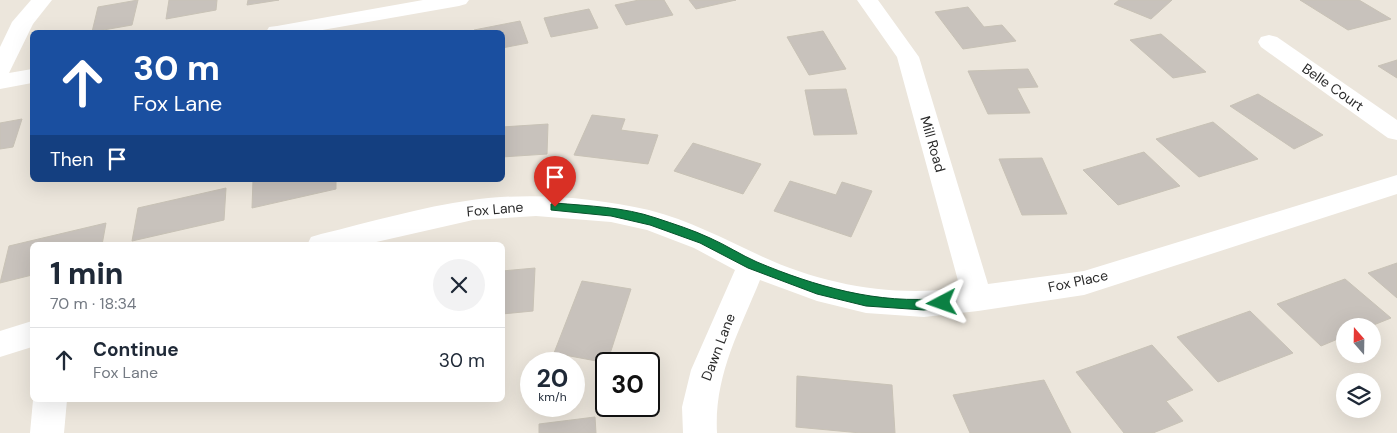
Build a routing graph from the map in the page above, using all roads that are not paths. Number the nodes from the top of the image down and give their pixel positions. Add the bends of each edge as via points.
1 (42, 0) edge
2 (459, 0) edge
3 (867, 0) edge
4 (422, 3) edge
5 (287, 30) edge
6 (1268, 42) dead end
7 (0, 70) edge
8 (30, 76) edge
9 (0, 82) edge
10 (1397, 132) edge
11 (1397, 184) edge
12 (334, 242) edge
13 (752, 265) junction
14 (978, 299) junction
15 (30, 335) edge
16 (0, 344) edge
17 (50, 402) edge
18 (47, 433) edge
19 (700, 433) edge

1 - 7 street via 23,22
2 - 4 street
3 - 14 street, Mill Road via 908,57
4 - 5 street
6 - 10 street, Belle Court
8 - 9 street
11 - 14 street, Fox Place via 1084,283
12 - 13 street, Fox Lane via 473,210 536,206 611,212 652,221 704,240
13 - 14 street, Fox Place via 817,289 866,301 924,305
13 - 19 street, Dawn Lane via 707,370 699,407
15 - 16 street
17 - 18 street

